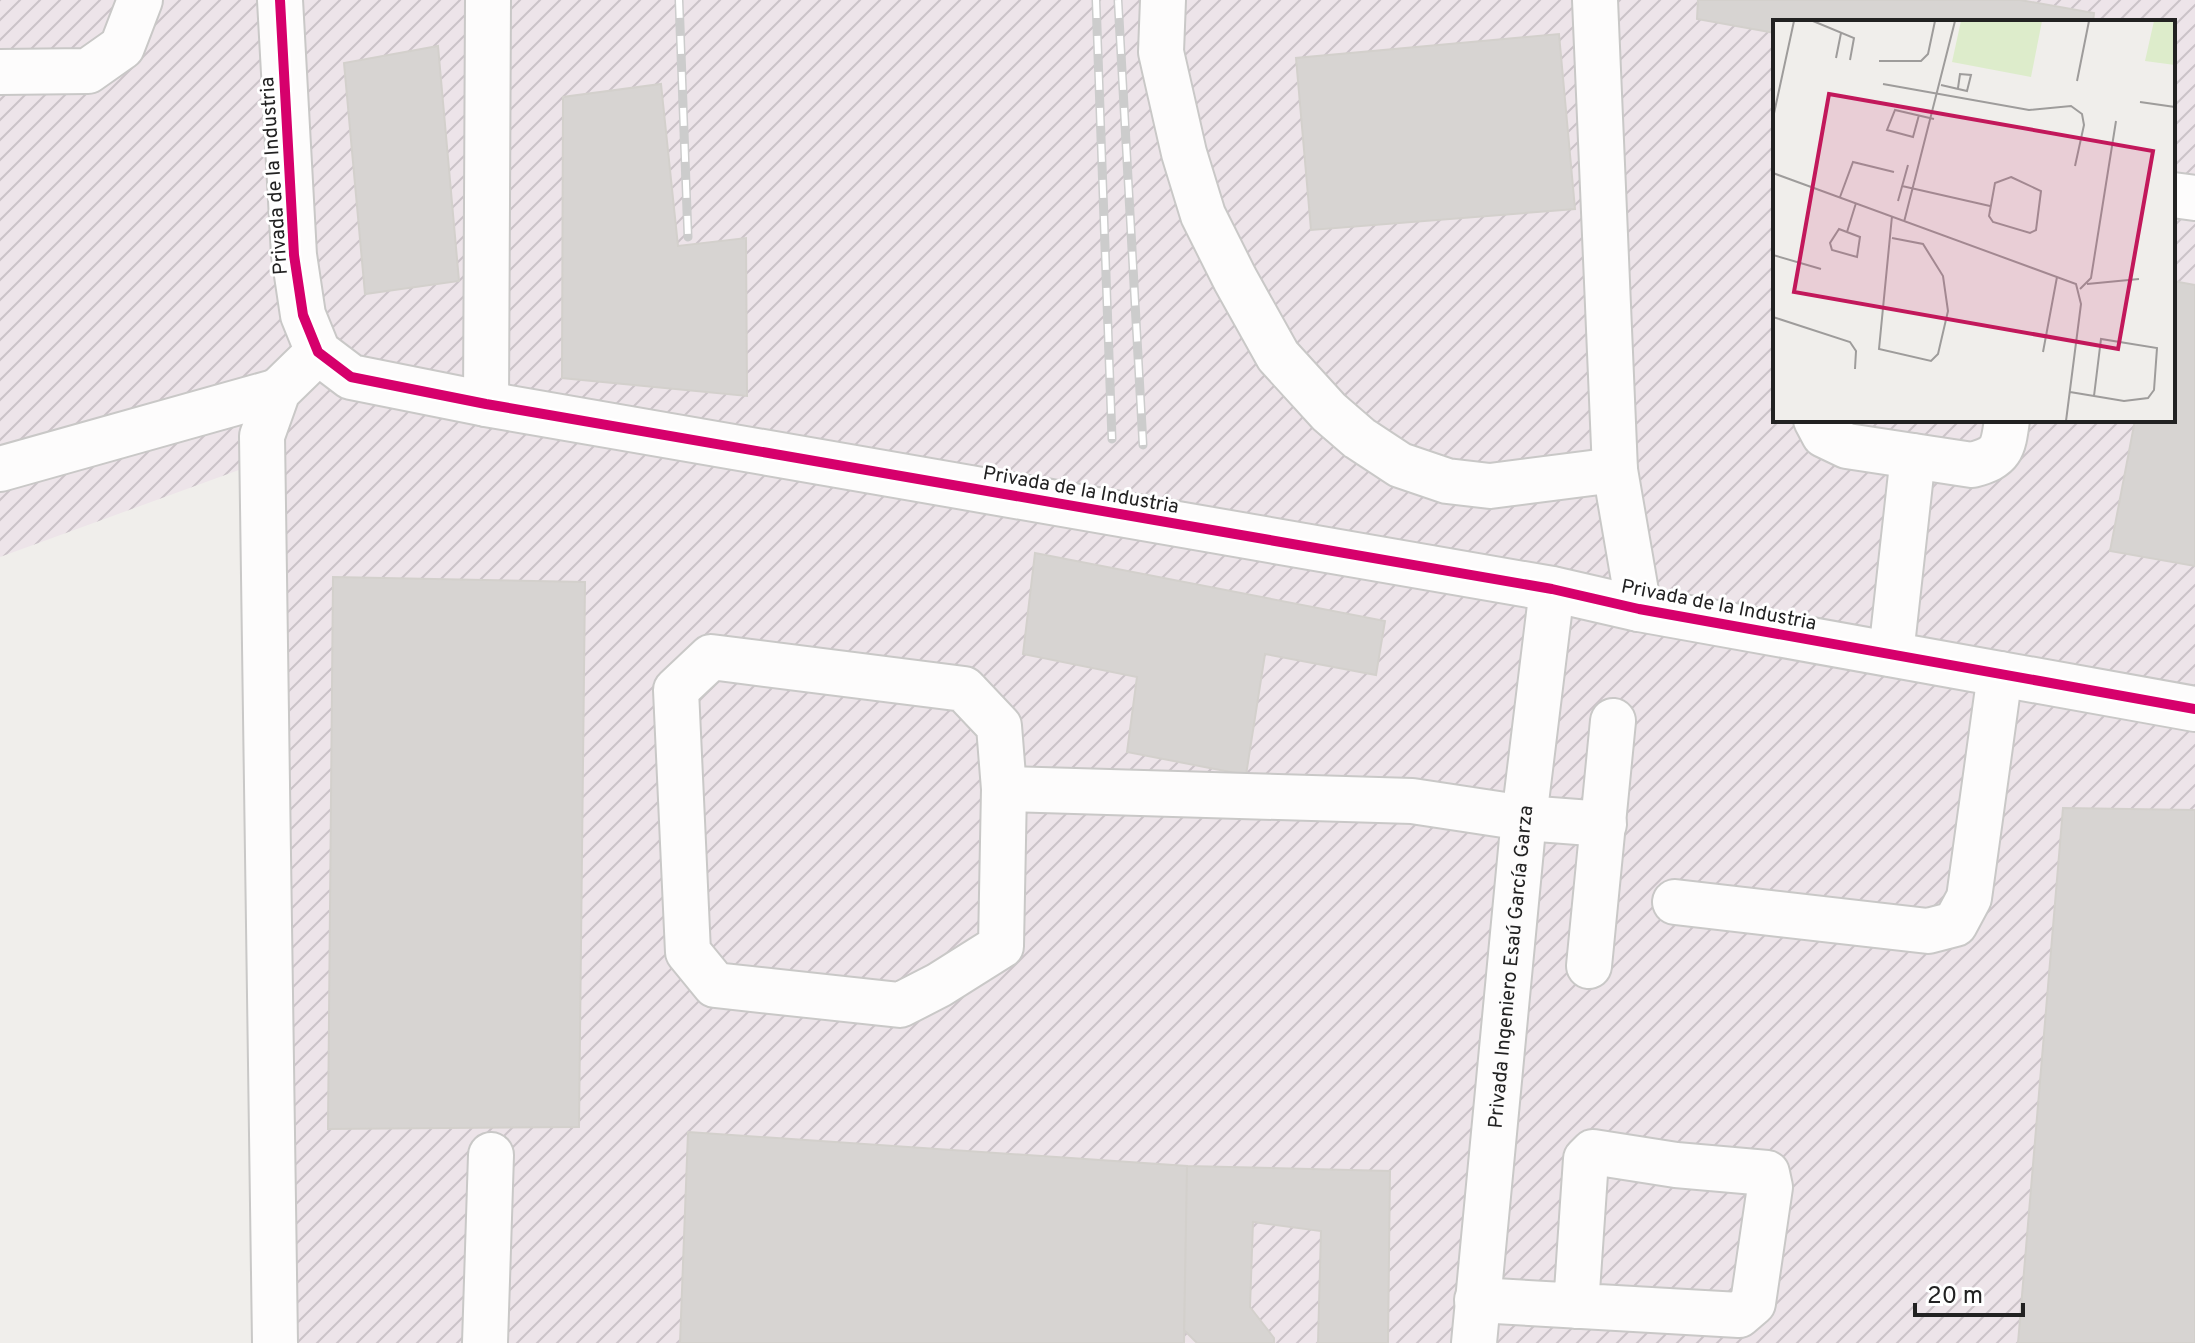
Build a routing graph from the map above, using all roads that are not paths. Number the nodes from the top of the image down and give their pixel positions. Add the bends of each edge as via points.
1 (140, 0) edge
2 (280, 0) edge
3 (488, 0) edge
4 (1163, 0) edge
5 (1595, 0) edge
6 (0, 72) edge
7 (2175, 195) edge
8 (2195, 198) edge
9 (318, 352) junction
10 (278, 391) junction
11 (486, 404) junction
12 (1817, 422) edge
13 (2007, 422) edge
14 (1913, 456) junction
15 (0, 469) edge
16 (1615, 470) junction
17 (1552, 589) junction
18 (1639, 609) junction
19 (1891, 654) junction
20 (2000, 674) junction
21 (2195, 709) edge
22 (1613, 721) dead end
23 (1004, 789) junction
24 (1524, 818) junction
25 (1604, 824) junction
26 (1675, 902) dead end
27 (1589, 966) dead end
28 (491, 1155) dead end
29 (1477, 1300) junction
30 (1576, 1306) junction
31 (275, 1343) edge
32 (485, 1343) edge
33 (1474, 1343) edge

1 - 6 street via 122,47 88,71
2 - 9 street, Privada de la Industria via 294,255 303,315
3 - 11 street
4 - 16 street via 1161,52 1203,215 1278,356 1329,412 1400,465 1447,481 1490,486
5 - 16 street
7 - 8 street
9 - 10 street
9 - 11 street, Privada de la Industria via 351,377
10 - 15 street
10 - 31 street via 262,436
11 - 17 street, Privada de la Industria
12 - 14 street via 1824,435 1847,446
13 - 14 street via 2003,447 1991,460 1972,465
14 - 19 street
16 - 18 street
17 - 18 street, Privada de la Industria
17 - 24 street, Privada Ingeniero Esaú García Garza
18 - 19 street, Privada de la Industria
19 - 20 street, Privada de la Industria
20 - 21 street, Privada de la Industria
20 - 26 street via 1969,898 1955,924 1928,931
22 - 25 street
23 - 23 street via 999,726 964,689 711,657 676,690 688,952 715,985 900,1005 939,985 1001,946
23 - 24 street via 1412,801
24 - 25 street
24 - 29 street, Privada Ingeniero Esaú García Garza
25 - 27 street
28 - 32 street
29 - 30 street
29 - 33 street, Privada Ingeniero Esaú García Garza
30 - 30 street via 1739,1315 1753,1303 1770,1187 1767,1173 1593,1152 1586,1159

